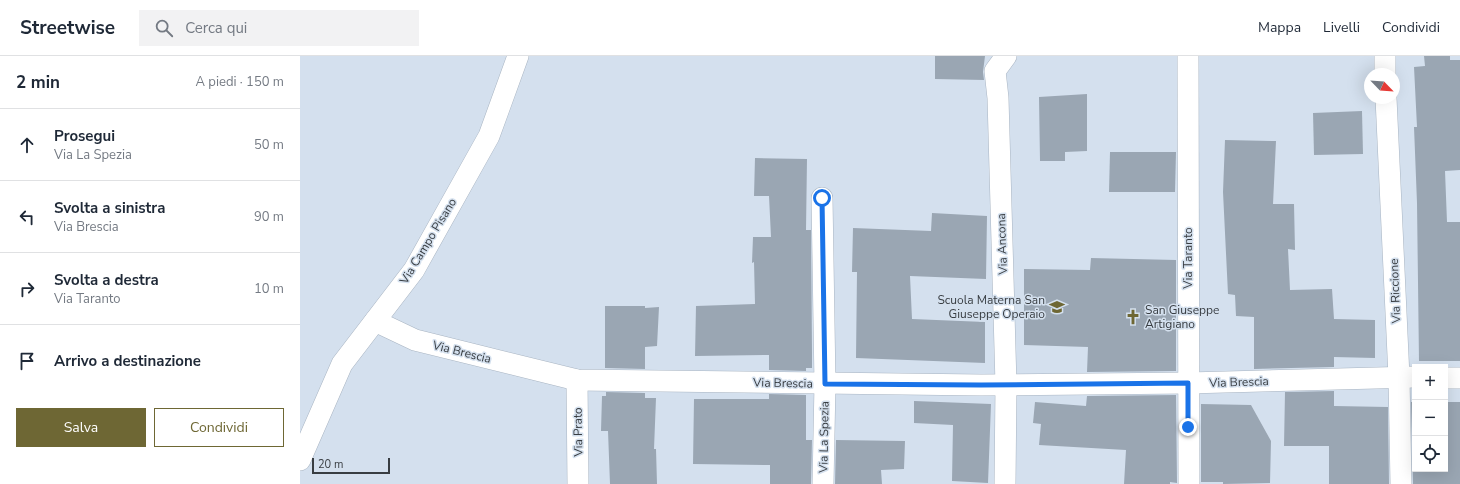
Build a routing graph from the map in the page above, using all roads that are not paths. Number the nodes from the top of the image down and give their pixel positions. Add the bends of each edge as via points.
1 (518, 56) edge
2 (1006, 56) edge
3 (1188, 56) edge
4 (1385, 56) edge
5 (1386, 68) edge
6 (1386, 104) edge
7 (822, 198) dead end
8 (375, 321) junction
9 (1407, 377) edge
10 (1448, 378) edge
11 (1460, 378) edge
12 (577, 380) junction
13 (1188, 383) junction
14 (825, 384) junction
15 (1006, 385) junction
16 (300, 460) edge
17 (578, 484) edge
18 (822, 484) edge
19 (1005, 484) edge
20 (1189, 484) edge
21 (1401, 484) edge

1 - 8 street, Via Campo Pisano via 489,136 414,270
2 - 15 street, Via Ancona via 995,71 998,98
3 - 13 street, Via Taranto
4 - 5 street
6 - 9 street, Via Riccione
7 - 14 street, Via La Spezia
8 - 12 street, Via Brescia via 415,340
8 - 16 street, Via Campo Pisano via 342,364
9 - 13 street, Via Brescia
9 - 21 street, Via Riccione
10 - 11 street
12 - 14 street, Via Brescia
12 - 17 street, Via Prato
13 - 15 street, Via Brescia
13 - 20 street, Via Taranto
14 - 15 street, Via Brescia
14 - 18 street, Via La Spezia
15 - 19 street, Via Ancona

